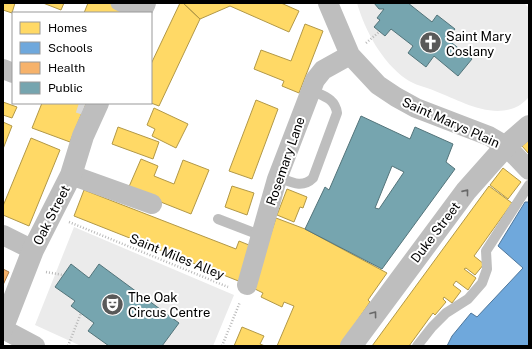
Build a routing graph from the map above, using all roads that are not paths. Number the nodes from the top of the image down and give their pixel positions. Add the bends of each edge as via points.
1 (118, 3) edge
2 (145, 3) edge
3 (328, 3) edge
4 (138, 12) edge
5 (140, 12) edge
6 (350, 55) junction
7 (311, 90) junction
8 (93, 106) edge
9 (529, 126) edge
10 (506, 146) junction
11 (529, 170) edge
12 (71, 175) junction
13 (278, 177) junction
14 (529, 185) edge
15 (152, 204) dead end
16 (218, 219) dead end
17 (3, 235) edge
18 (262, 236) junction
19 (33, 250) junction
20 (239, 291) road end
21 (3, 328) edge
22 (35, 346) edge
23 (351, 346) edge
24 (417, 346) edge

1 - 4 street
2 - 5 street
3 - 6 street, Saint Marys Plain
6 - 7 street, Rosemary Lane via 323,70
6 - 10 street, Saint Marys Plain via 378,85 396,97 416,108 489,136
7 - 13 street, Rosemary Lane
7 - 13 lane via 330,98 338,113 313,178 307,184 299,185
8 - 12 street, Oak Street
9 - 10 street, Duke Street
10 - 11 street, Saint Marys Plain
23 -> 10 street, Duke Street via 466,191
12 - 15 street
12 - 19 street, Oak Street
13 - 18 street, Rosemary Lane
14 - 24 lane via 486,251 487,269 482,283 468,299 436,322
16 - 18 lane
17 - 19 street
18 - 20 street, Rosemary Lane
19 - 21 street, Oak Street
21 - 22 street

